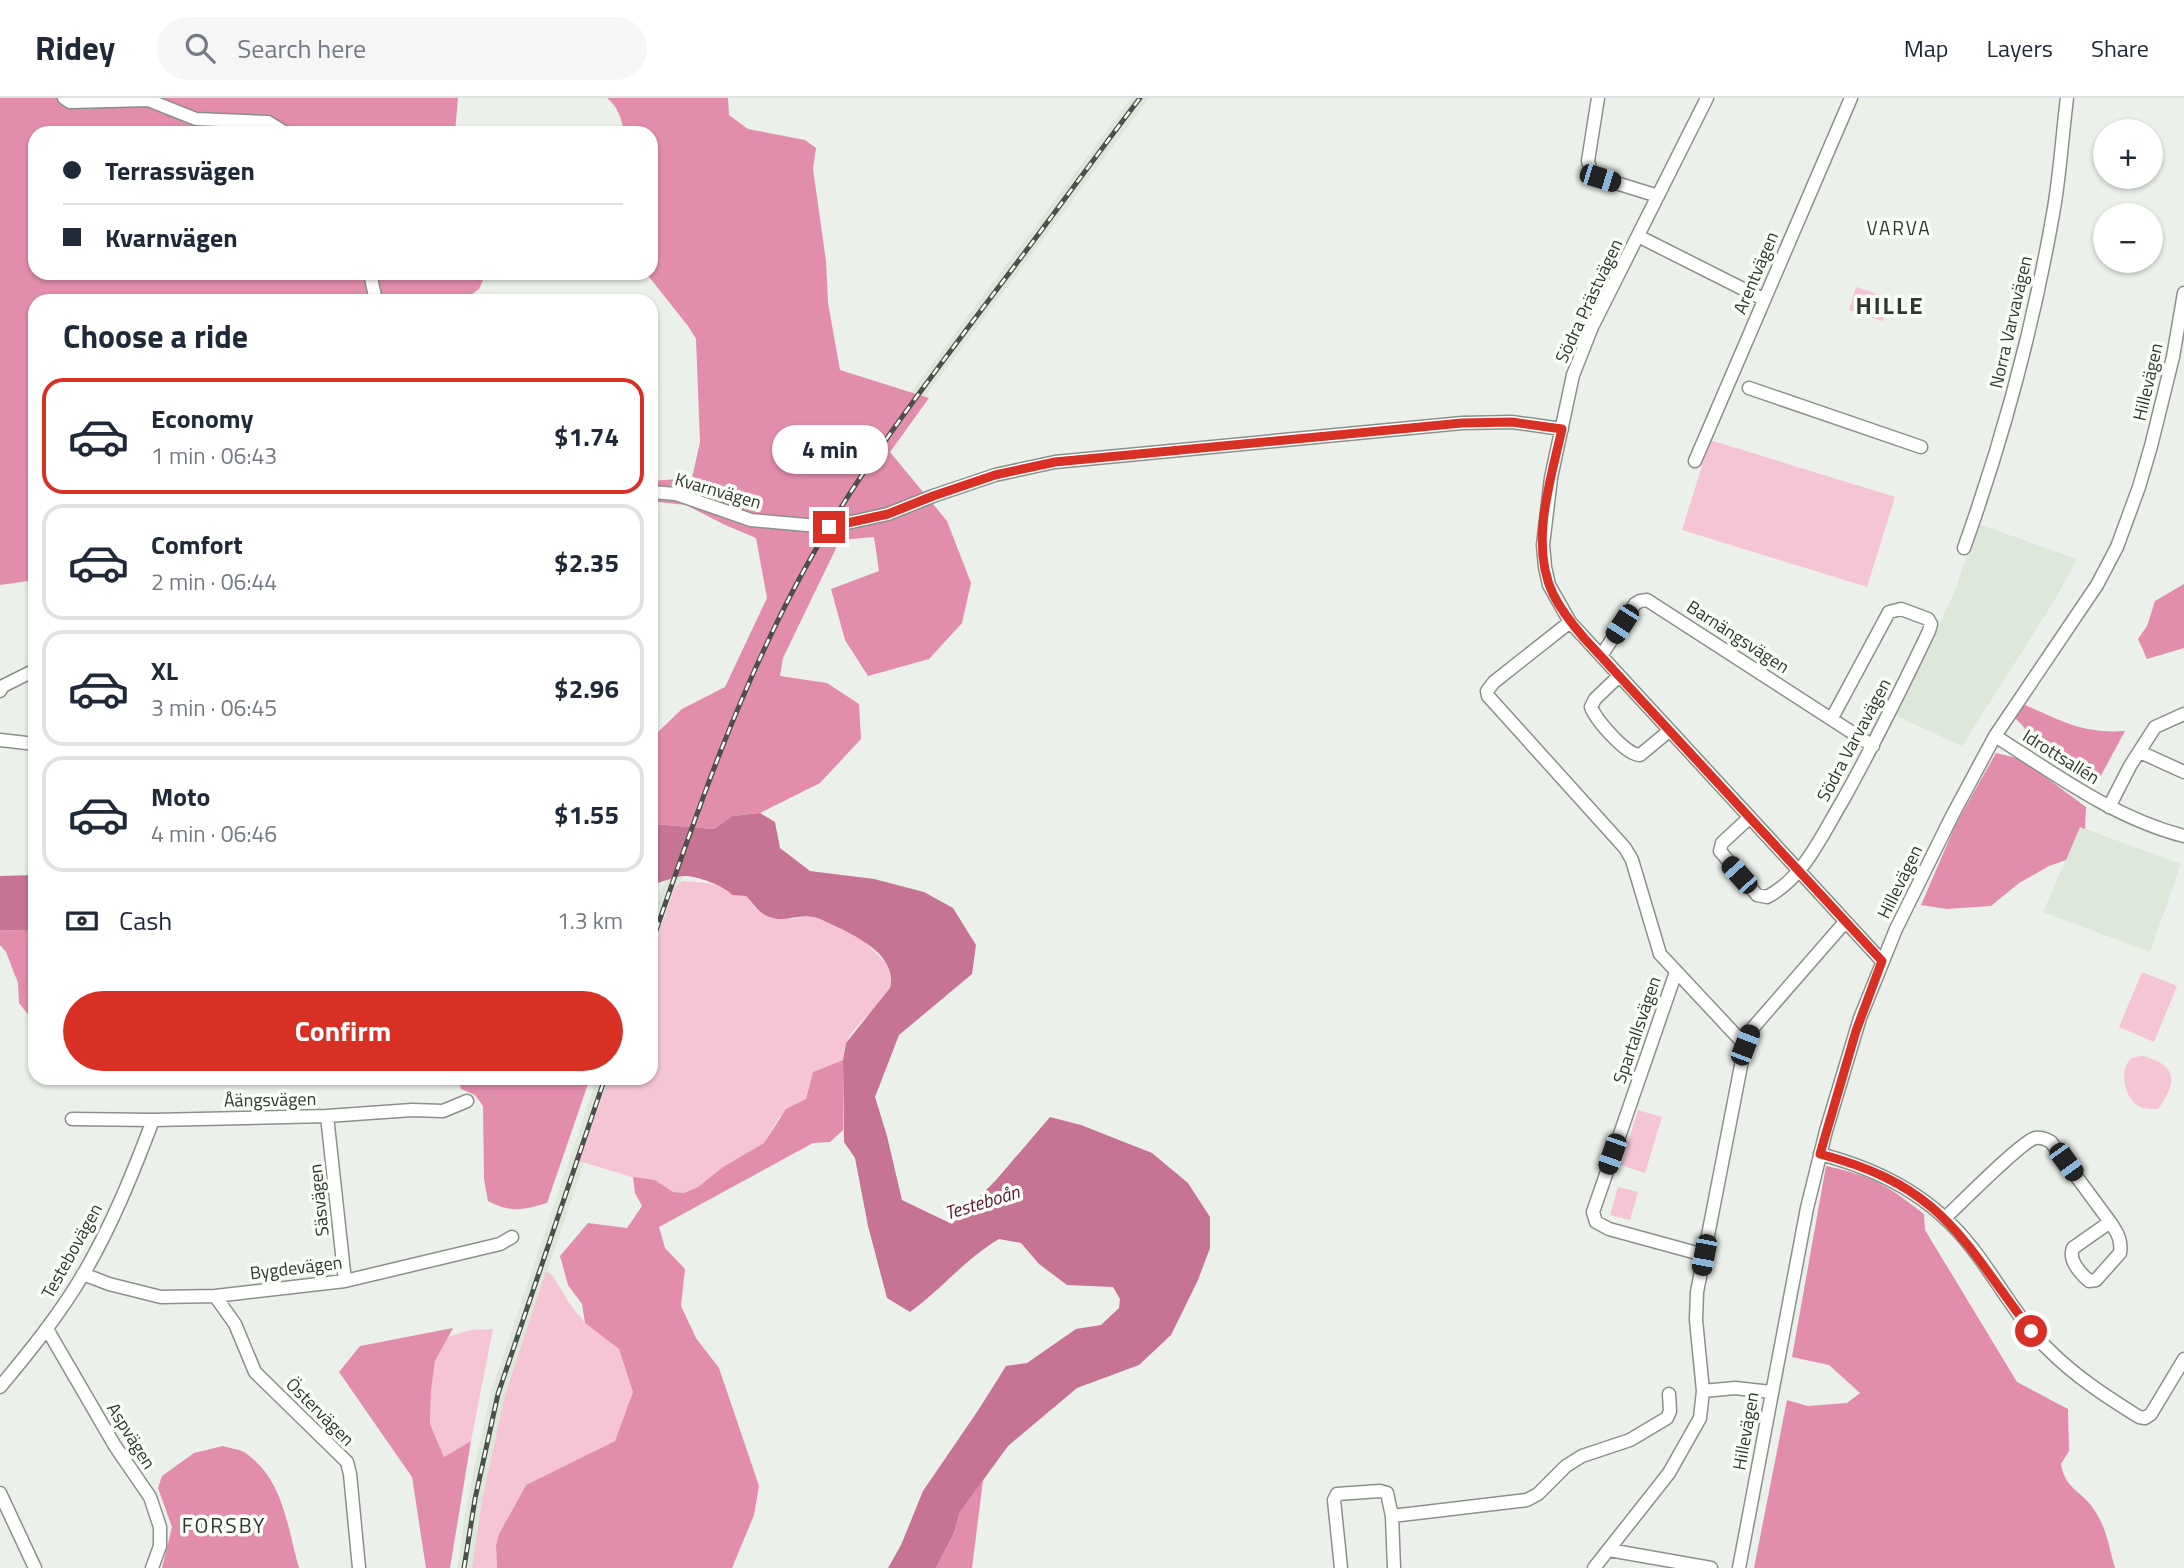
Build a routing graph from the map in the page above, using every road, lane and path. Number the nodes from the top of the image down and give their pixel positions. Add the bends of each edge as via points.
1 (64, 98) edge
2 (1598, 98) edge
3 (1707, 98) edge
4 (1851, 98) edge
5 (2067, 98) edge
6 (275, 126) edge
7 (1658, 196) junction
8 (1638, 236) junction
9 (2184, 293) edge
10 (1763, 299) junction
11 (1749, 388) dead end
12 (1562, 429) junction
13 (1921, 447) dead end
14 (1695, 461) dead end
15 (658, 493) edge
16 (1964, 548) dead end
17 (1570, 622) junction
18 (1601, 656) junction
19 (28, 674) edge
20 (1619, 676) junction
21 (0, 691) edge
22 (2184, 714) edge
23 (1832, 718) junction
24 (1669, 731) junction
25 (1994, 736) junction
26 (0, 740) edge
27 (28, 743) edge
28 (1873, 746) junction
29 (2140, 752) junction
30 (2184, 772) edge
31 (2109, 807) junction
32 (1749, 818) junction
33 (2184, 836) edge
34 (1798, 871) junction
35 (1845, 922) junction
36 (1882, 961) junction
37 (1676, 972) junction
38 (1745, 1045) junction
39 (467, 1101) dead end
40 (327, 1116) junction
41 (72, 1119) dead end
42 (153, 1120) junction
43 (1820, 1154) junction
44 (1945, 1218) junction
45 (2110, 1222) junction
46 (512, 1237) dead end
47 (1704, 1255) junction
48 (83, 1274) junction
49 (345, 1281) junction
50 (215, 1296) junction
51 (47, 1329) junction
52 (2184, 1360) edge
53 (0, 1387) edge
54 (1703, 1391) junction
55 (1771, 1392) junction
56 (1669, 1394) dead end
57 (0, 1493) edge
58 (1392, 1517) junction
59 (1609, 1550) junction
60 (35, 1568) edge
61 (152, 1568) edge
62 (359, 1568) edge
63 (1341, 1568) edge
64 (1394, 1568) edge
65 (1594, 1568) edge
66 (1711, 1568) edge
67 (1739, 1568) edge

1 - 6 street via 70,102 148,100 196,118
2 - 7 street via 1588,161 1591,171
3 - 7 street, Södra Prästvägen
4 - 10 street, Arentvägen
5 - 16 street, Norra Varvavägen via 2053,212 2026,349
7 - 8 street, Södra Prästvägen
8 - 10 street
8 - 12 street, Södra Prästvägen via 1592,327 1573,376
9 - 25 street, Hillevägen via 2151,446 2117,547 2097,585
10 - 14 street, Arentvägen
11 - 13 street
12 - 15 street, Kvarnvägen via 1512,422 1462,423 1055,462 995,475 888,514 829,527 751,520 676,494
12 - 17 street, Södra Prästvägen via 1545,512 1543,557 1553,594
17 - 18 street, Södra Prästvägen
17 - 37 street, Spartallsvägen via 1494,682 1488,696 1625,848 1658,946
18 - 20 street, Södra Prästvägen
18 - 23 street, Barnängsvägen via 1635,604 1647,600
19 - 21 street
20 - 24 street, Södra Prästvägen
20 - 24 street via 1591,707 1618,741 1637,756
22 - 29 street, Idrottsallén via 2155,727
23 - 28 street, Barnängsvägen
23 - 28 street, Södra Varvavägen via 1889,612 1904,609 1930,620 1929,631
24 - 32 street, Södra Prästvägen
25 - 31 street, Idrottsallén
25 - 36 street, Hillevägen
26 - 27 street
28 - 34 street, Södra Varvavägen
29 - 30 street
29 - 31 street, Idrottsallén
31 - 33 street, Idrottsallén
32 - 34 street, Södra Prästvägen
32 - 34 street via 1720,851 1754,892 1763,898 1770,896
34 - 35 street, Södra Prästvägen
35 - 36 street, Södra Prästvägen
35 - 38 street via 1754,1024
36 - 43 street, Hillevägen
37 - 38 street
37 - 47 street, Spartallsvägen via 1592,1212 1596,1222 1609,1229
38 - 47 street
39 - 40 street, Åängsvägen via 443,1111
40 - 42 street, Åängsvägen
40 - 49 street, Säsvägen
41 - 42 street, Åängsvägen
42 - 48 street, Testebovägen
43 - 44 street via 1888,1178
43 - 55 street, Hillevägen
44 - 45 street via 2013,1154 2032,1139 2041,1138 2051,1142
44 - 52 street via 2031,1331 2075,1374 2139,1417 2148,1417
45 - 45 street via 2120,1241 2120,1253 2096,1280 2089,1281 2071,1252
46 - 49 street, Bygdevägen via 500,1244
47 - 54 street via 1696,1308
48 - 50 street, Bygdevägen via 161,1297
48 - 51 street, Testebovägen
49 - 50 street, Bygdevägen
50 - 62 street, Östervägen via 235,1324 255,1372 346,1462
51 - 53 street, Testebovägen
51 - 61 street, Aspvägen via 150,1497 160,1527 160,1546
54 - 55 street
54 - 59 street via 1700,1418 1669,1473
55 - 67 street, Hillevägen
56 - 58 street via 1667,1418 1630,1440 1573,1461 1527,1500
57 - 60 street
58 - 63 street via 1387,1493 1337,1494
58 - 64 street
59 - 65 street
59 - 66 street

